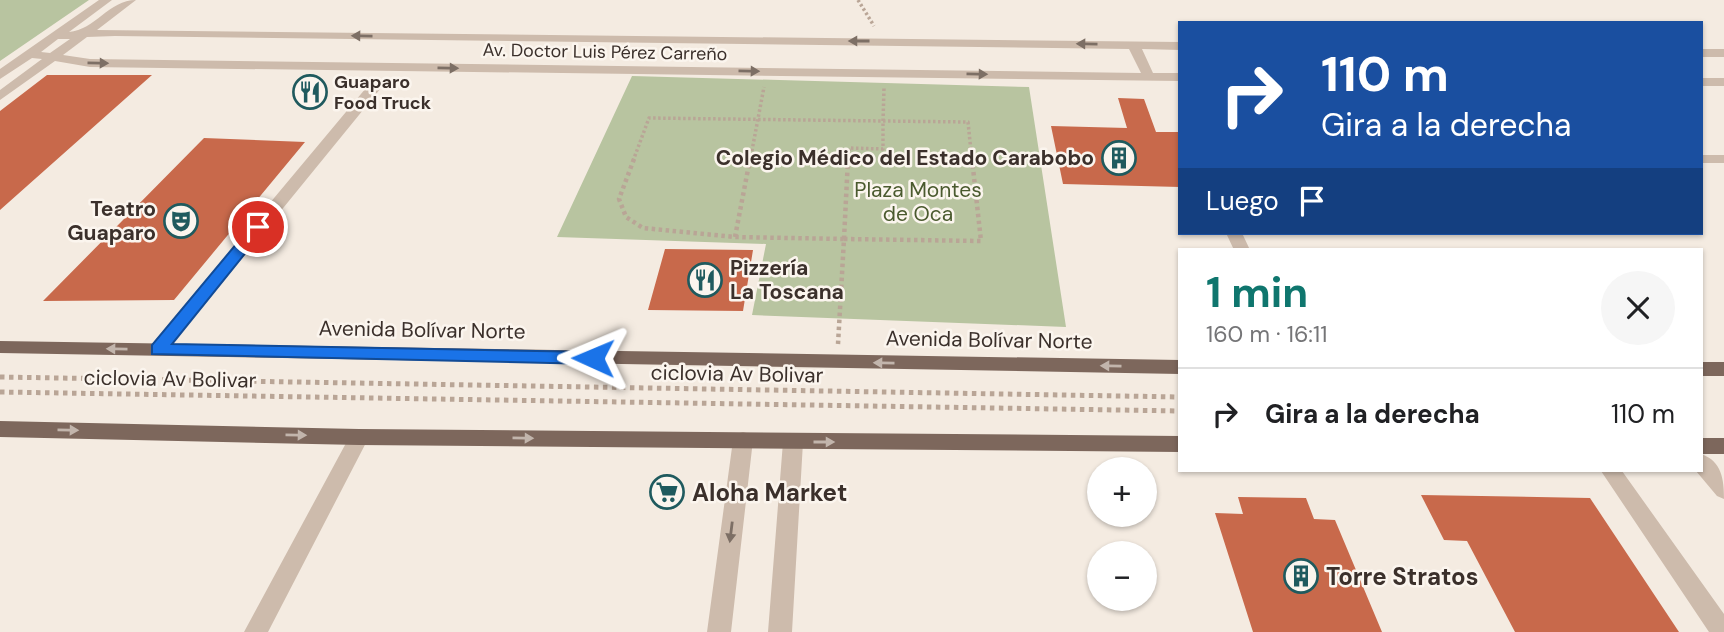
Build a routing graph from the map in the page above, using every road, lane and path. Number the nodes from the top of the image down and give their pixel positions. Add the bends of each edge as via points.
1 (106, 0) edge
2 (130, 0) edge
3 (858, 0) edge
4 (84, 34) junction
5 (56, 36) junction
6 (884, 41) junction
7 (1134, 46) junction
8 (1178, 46) edge
9 (1703, 53) edge
10 (1724, 53) edge
11 (31, 54) junction
12 (652, 55) junction
13 (50, 58) junction
14 (768, 71) junction
15 (884, 73) junction
16 (0, 75) edge
17 (1149, 77) junction
18 (1178, 77) edge
19 (1703, 82) edge
20 (1724, 82) edge
21 (376, 85) dead end
22 (0, 96) edge
23 (758, 120) junction
24 (884, 121) junction
25 (1703, 159) edge
26 (1724, 159) edge
27 (735, 237) junction
28 (844, 239) junction
29 (0, 347) edge
30 (158, 349) junction
31 (837, 363) junction
32 (1178, 367) edge
33 (1703, 369) edge
34 (1724, 369) edge
35 (0, 377) edge
36 (0, 392) edge
37 (1178, 397) edge
38 (1178, 411) edge
39 (0, 429) edge
40 (359, 437) junction
41 (743, 440) junction
42 (793, 442) junction
43 (1178, 444) edge
44 (1703, 446) edge
45 (1724, 446) edge
46 (1703, 464) edge
47 (1612, 472) edge
48 (1724, 490) edge
49 (256, 632) edge
50 (719, 632) edge
51 (780, 632) edge
52 (1723, 632) edge

1 - 5 street
2 - 4 street
3 - 6 path
4 - 5 street, Av. Doctor Luis Pérez Carreño
12 -> 4 street, Av. Doctor Luis Pérez Carreño
4 - 13 street
5 - 11 street
7 -> 6 street, Av. Doctor Luis Pérez Carreño
6 -> 12 street, Av. Doctor Luis Pérez Carreño
7 - 8 street, Av. Doctor Luis Pérez Carreño
7 - 17 street
9 - 10 street
11 - 13 street, Av. Doctor Luis Pérez Carreño
11 - 16 street
13 -> 12 street, Av. Doctor Luis Pérez Carreño via 90,63
12 -> 14 street, Av. Doctor Luis Pérez Carreño
13 - 22 street
14 - 15 street, Av. Doctor Luis Pérez Carreño
14 - 23 path
15 -> 17 street, Av. Doctor Luis Pérez Carreño
15 - 24 path
17 - 18 street, Av. Doctor Luis Pérez Carreño
19 - 20 street
21 - 30 street
23 - 24 path
23 - 27 path
23 - 27 path via 649,118 618,199 620,213 643,228
24 - 28 path via 883,149 849,148
24 - 28 path via 968,122 981,240
25 - 26 street
27 - 28 path
28 - 31 path
30 -> 29 main road, Avenida Bolívar Norte
30 - 31 main road, Avenida Bolívar Norte
32 -> 31 main road, Avenida Bolívar Norte
33 - 34 main road
35 - 37 path, ciclovia Av Bolivar
36 - 38 path, ciclovia Av Bolivar
39 -> 40 main road
40 -> 41 main road
40 - 49 street
41 - 42 main road
41 -> 50 street
42 -> 43 main road
42 - 51 street
44 - 45 main road
46 - 48 street
47 - 52 street

